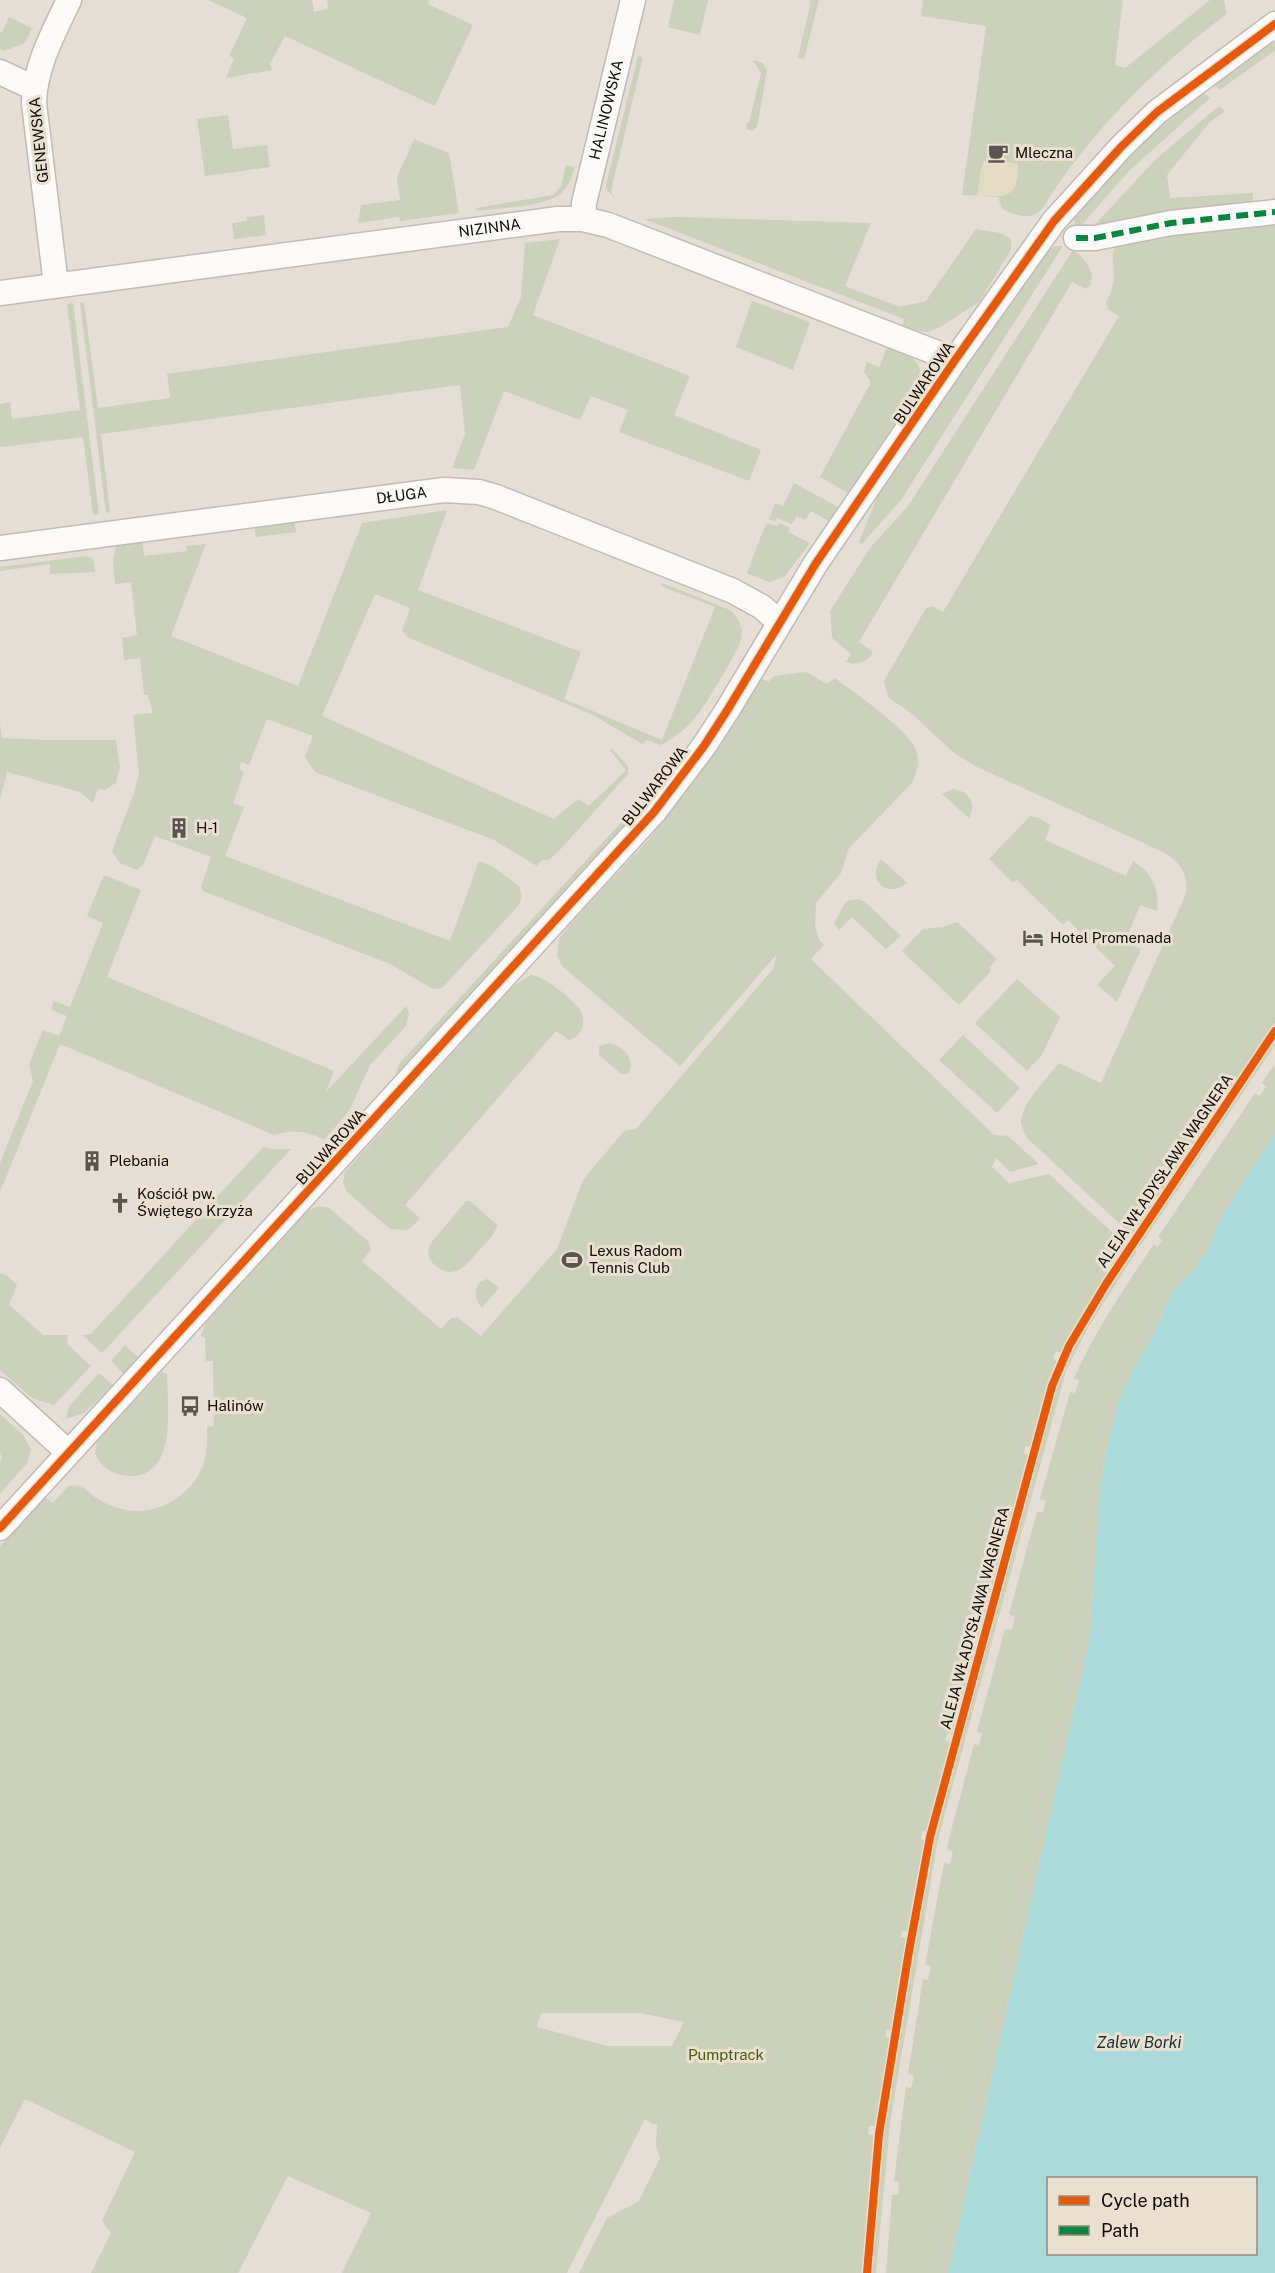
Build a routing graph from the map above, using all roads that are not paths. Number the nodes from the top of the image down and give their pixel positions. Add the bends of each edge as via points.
1 (69, 0) edge
2 (633, 0) edge
3 (1275, 24) edge
4 (0, 72) edge
5 (34, 88) junction
6 (1275, 212) edge
7 (583, 219) junction
8 (1076, 238) dead end
9 (56, 285) junction
10 (0, 293) edge
11 (956, 360) junction
12 (0, 548) edge
13 (779, 622) junction
14 (0, 1390) edge
15 (68, 1452) junction
16 (0, 1528) edge

1 - 5 street, GENEWSKA via 43,56
2 - 7 street, HALINOWSKA
3 - 11 street, BULWAROWA via 1166,105 1081,189 1037,243
4 - 5 street
5 - 9 street, GENEWSKA
6 - 8 street
7 - 9 street, NIZINNA via 558,219
7 - 11 street, NIZINNA via 618,229
9 - 10 street, NIZINNA
11 - 13 street, BULWAROWA
12 - 13 street, DŁUGA via 459,490 496,497 733,591
13 - 15 street, BULWAROWA via 704,746 654,812
14 - 15 street
15 - 16 street, BULWAROWA

